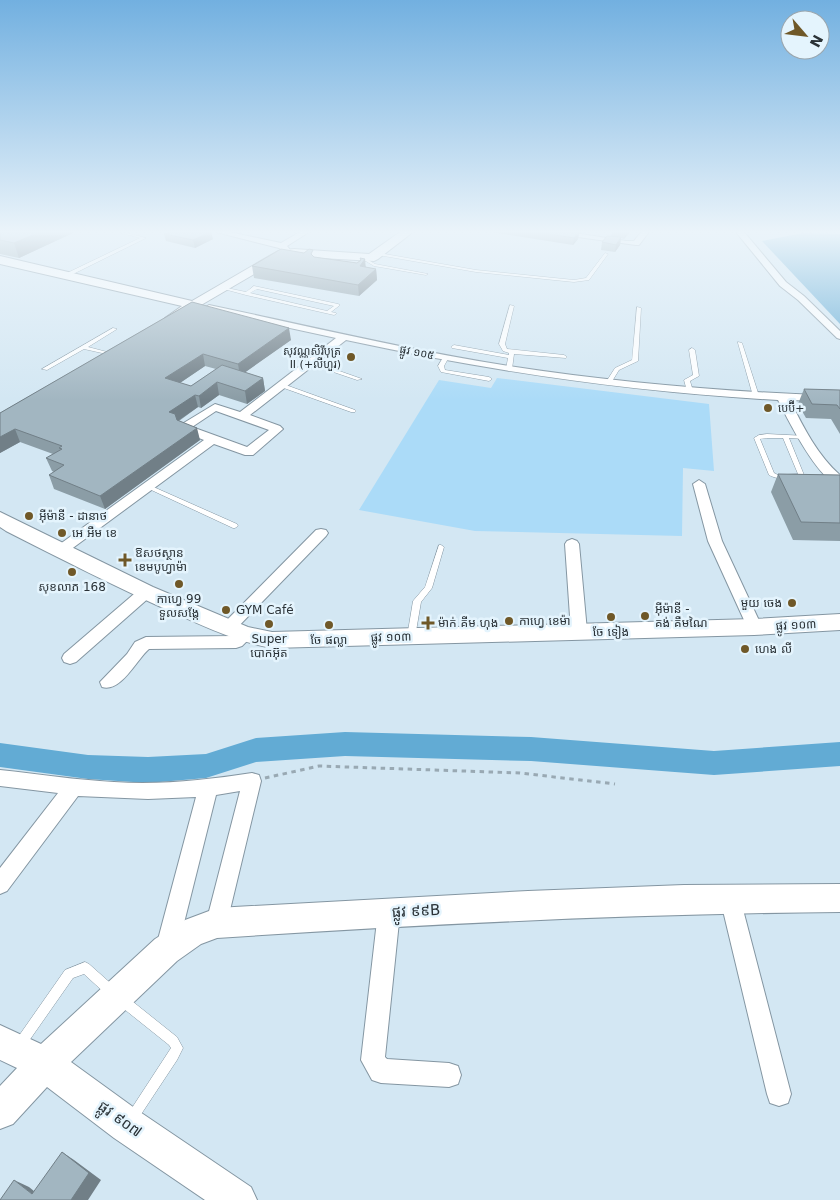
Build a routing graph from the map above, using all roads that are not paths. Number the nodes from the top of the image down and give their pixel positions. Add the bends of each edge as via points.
1 (122, 288) edge
2 (222, 288) joint
3 (255, 288) edge
4 (261, 288) edge
5 (788, 288) edge
6 (246, 294) junction
7 (194, 305) junction
8 (512, 306) dead end
9 (638, 308) dead end
10 (328, 313) junction
11 (334, 314) dead end
12 (160, 324) edge
13 (115, 329) dead end
14 (840, 336) edge
15 (344, 337) junction
16 (740, 343) dead end
17 (84, 347) junction
18 (454, 347) dead end
19 (692, 350) dead end
20 (113, 352) joint
21 (511, 354) junction
22 (446, 357) junction
23 (564, 357) dead end
24 (312, 363) junction
25 (92, 364) edge
26 (45, 369) dead end
27 (509, 369) junction
28 (489, 378) dead end
29 (359, 379) dead end
30 (610, 382) junction
31 (283, 386) junction
32 (690, 391) junction
33 (756, 396) junction
34 (783, 398) junction
35 (840, 399) edge
36 (352, 411) dead end
37 (242, 416) junction
38 (785, 436) junction
39 (805, 437) junction
40 (213, 440) junction
41 (840, 482) edge
42 (699, 484) dead end
43 (149, 487) junction
44 (0, 518) edge
45 (235, 526) dead end
46 (321, 533) dead end
47 (572, 544) dead end
48 (441, 547) dead end
49 (61, 550) junction
50 (146, 592) junction
51 (840, 622) edge
52 (754, 627) junction
53 (237, 632) junction
54 (579, 632) junction
55 (411, 637) junction
56 (70, 658) dead end
57 (108, 682) dead end
58 (3, 782) edge
59 (74, 787) junction
60 (208, 788) junction
61 (0, 884) edge
62 (730, 898) junction
63 (840, 898) edge
64 (389, 912) junction
65 (217, 924) junction
66 (166, 950) junction
67 (117, 997) junction
68 (20, 1052) edge
69 (449, 1075) dead end
70 (779, 1094) dead end
71 (0, 1110) edge
72 (127, 1125) junction
73 (238, 1200) edge

1 - 7 street, ផ្លូវ ១០៥
2 - 6 lane
2 - 7 street
3 - 6 lane
4 - 10 lane via 338,305
5 - 14 street
6 - 10 lane
7 - 12 street
7 - 15 street, ផ្លូវ ១០៥
8 - 21 lane via 502,344
9 - 30 lane via 635,361 617,369
10 - 11 lane
13 - 17 lane
15 - 22 street, ផ្លូវ ១០៥
15 - 24 street
16 - 33 lane
17 - 20 lane
17 - 26 lane
18 - 21 lane
19 - 32 lane via 696,376 687,380
20 - 25 street
21 - 23 lane
21 - 27 lane
22 - 27 street, ផ្លូវ ១០៥
22 - 28 lane via 441,366 443,370
24 - 29 lane
24 - 31 street
27 - 30 street, ផ្លូវ ១០៥
30 - 32 street, ផ្លូវ ១០៥
31 - 36 lane
31 - 37 street
32 - 33 street, ផ្លូវ ១០៥
33 - 34 street, ផ្លូវ ១០៥
34 - 35 street, ផ្លូវ ១០៥
34 - 39 street
37 - 40 street via 215,406 184,428
37 - 40 street via 277,429 249,452
38 - 38 lane via 757,438 771,474 777,477 800,476
38 - 39 lane
39 - 41 street via 825,469
40 - 43 street
42 - 52 street via 715,540
43 - 45 lane
43 - 49 street
44 - 49 street, ផ្លូវ ១០៣
46 - 53 street
47 - 54 street
48 - 55 lane via 428,588 416,601
49 - 50 street, ផ្លូវ ១០៣
50 - 53 street, ផ្លូវ ១០៣
50 - 56 street
51 - 52 street, ផ្លូវ ១០៣
52 - 54 street, ផ្លូវ ១០៣
53 - 55 street, ផ្លូវ ១០៣ via 291,641
53 - 57 street via 236,642 146,643
54 - 55 street, ផ្លូវ ១០៣
58 - 59 street
59 - 60 street via 134,791
59 - 61 street
60 - 65 street via 252,781
60 - 66 street
62 - 63 street, ផ្លូវ ៩៩B
62 - 64 street, ផ្លូវ ៩៩B
62 - 70 street
64 - 65 street, ផ្លូវ ៩៩B
64 - 69 street via 373,1060 381,1071
65 - 66 street, ផ្លូវ ៩៩B via 185,934
66 - 67 street, ផ្លូវ ៩៩B
67 - 68 street, ផ្លូវ ៩៩B
67 - 68 lane via 85,968 69,974
67 - 72 lane via 173,1041 177,1048
68 - 71 street, ផ្លូវ ៩៩B
68 - 72 street, ផ្លូវ ៩០៧
72 - 73 street, ផ្លូវ ៩០៧

